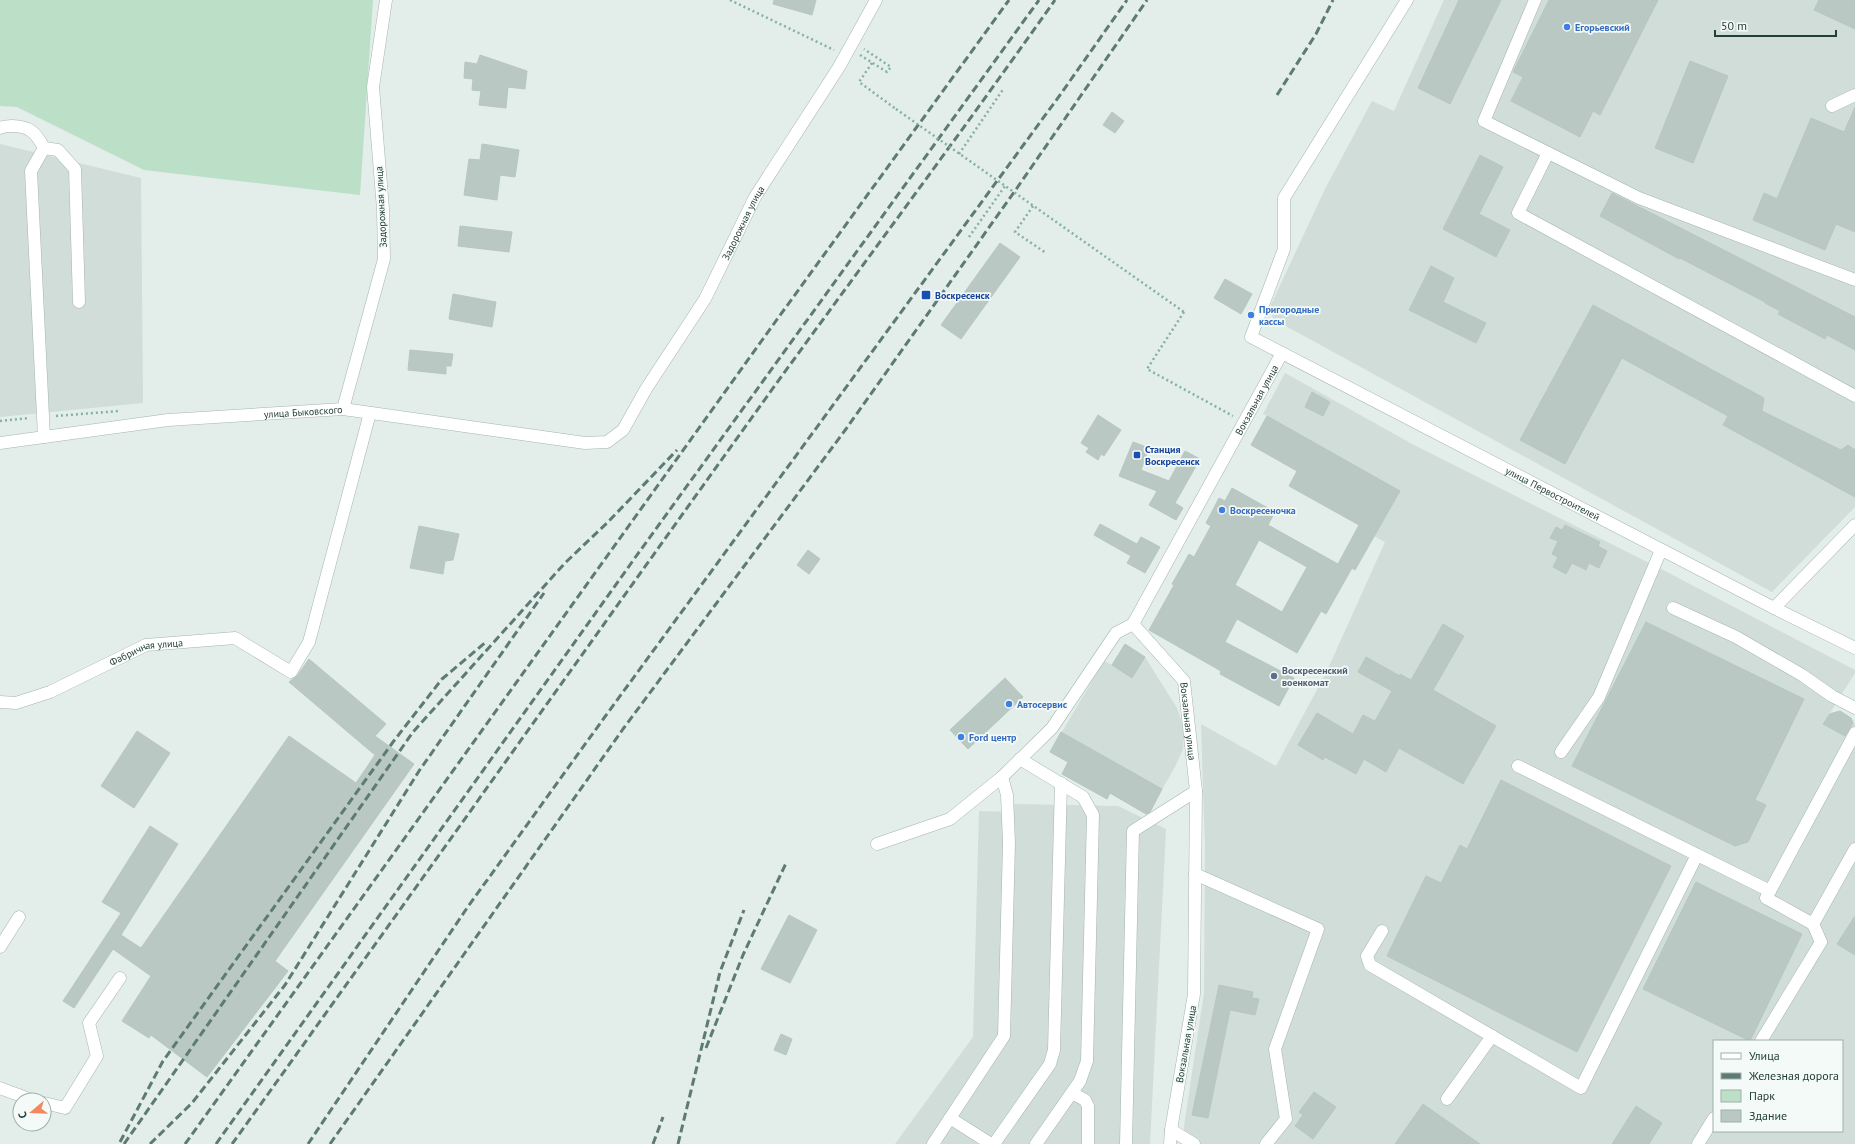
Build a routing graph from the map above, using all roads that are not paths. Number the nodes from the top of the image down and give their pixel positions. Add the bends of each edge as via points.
1 (386, 0) edge
2 (876, 0) edge
3 (1408, 0) edge
4 (1535, 0) edge
5 (1855, 95) edge
6 (1832, 106) dead end
7 (0, 128) edge
8 (44, 148) junction
9 (1548, 153) junction
10 (1855, 280) edge
11 (79, 302) dead end
12 (1282, 353) junction
13 (1855, 396) edge
14 (343, 409) junction
15 (370, 413) junction
16 (44, 437) junction
17 (606, 442) joint
18 (0, 443) edge
19 (1855, 525) edge
20 (1661, 550) junction
21 (1673, 608) dead end
22 (1774, 608) junction
23 (1133, 624) junction
24 (1855, 648) edge
25 (0, 702) edge
26 (1855, 708) edge
27 (1855, 733) edge
28 (1561, 752) dead end
29 (1020, 759) junction
30 (1518, 766) dead end
31 (1002, 777) junction
32 (1061, 783) junction
33 (1196, 791) junction
34 (877, 844) dead end
35 (1855, 849) edge
36 (1697, 855) junction
37 (1196, 874) junction
38 (1770, 891) junction
39 (19, 917) dead end
40 (1813, 924) junction
41 (1382, 931) dead end
42 (0, 947) edge
43 (120, 978) dead end
44 (1492, 1036) junction
45 (1762, 1040) edge
46 (0, 1088) edge
47 (12, 1092) edge
48 (1072, 1093) junction
49 (1447, 1099) dead end
50 (52, 1105) edge
51 (950, 1118) junction
52 (1713, 1120) edge
53 (1171, 1130) junction
54 (932, 1144) edge
55 (991, 1144) edge
56 (994, 1144) edge
57 (1036, 1144) edge
58 (1088, 1144) edge
59 (1126, 1144) edge
60 (1170, 1144) edge
61 (1194, 1144) edge
62 (1266, 1144) edge
63 (1698, 1144) edge

1 - 14 street, Задорожная улица via 373,87 383,209 384,260
2 - 17 street, Задорожная улица via 851,49 755,197 704,299 623,430
3 - 12 street, улица Первостроителей via 1284,198 1284,249 1251,337
4 - 9 street via 1484,121
5 - 6 street
7 - 8 street via 24,126 37,135
8 - 11 street via 58,150 75,169
8 - 16 street via 31,171
9 - 10 street via 1639,198
9 - 13 street via 1518,214
12 - 20 street, улица Первостроителей
12 - 23 street, Вокзальная улица
14 - 15 street, улица Быковского
14 - 16 street, улица Быковского via 168,420
15 - 17 street, улица Быковского via 585,443
15 - 25 street, Фабричная улица via 309,642 291,672 236,638 146,644 50,692 16,703
16 - 18 street, улица Быковского
19 - 22 street
20 - 22 street, улица Первостроителей
20 - 28 street via 1599,697
21 - 26 street via 1736,637
22 - 24 street, улица Первостроителей
23 - 29 street via 1116,632 1052,728
23 - 33 street, Вокзальная улица via 1184,681
27 - 38 street
29 - 31 street
29 - 32 street
30 - 36 street
31 - 34 street via 950,819
31 - 51 street via 1007,795 1009,843 1004,1036
32 - 48 street via 1083,797 1092,815 1087,1062
32 - 56 street via 1054,1050 1050,1064
33 - 37 street, Вокзальная улица
33 - 59 street via 1133,831
35 - 40 street
36 - 38 street
36 - 44 street via 1581,1088
37 - 53 street, Вокзальная улица via 1194,994
37 - 62 street via 1318,929 1275,1049 1286,1119
38 - 40 street via 1766,898
39 - 42 street
40 - 45 street via 1821,942
41 - 44 street via 1367,956 1370,965
43 - 50 street via 89,1023 97,1056 65,1108
44 - 49 street
46 - 47 street
48 - 57 street
48 - 58 street via 1085,1100 1088,1106
51 - 54 street
51 - 55 street
52 - 63 street
53 - 60 street, Вокзальная улица
53 - 61 street

